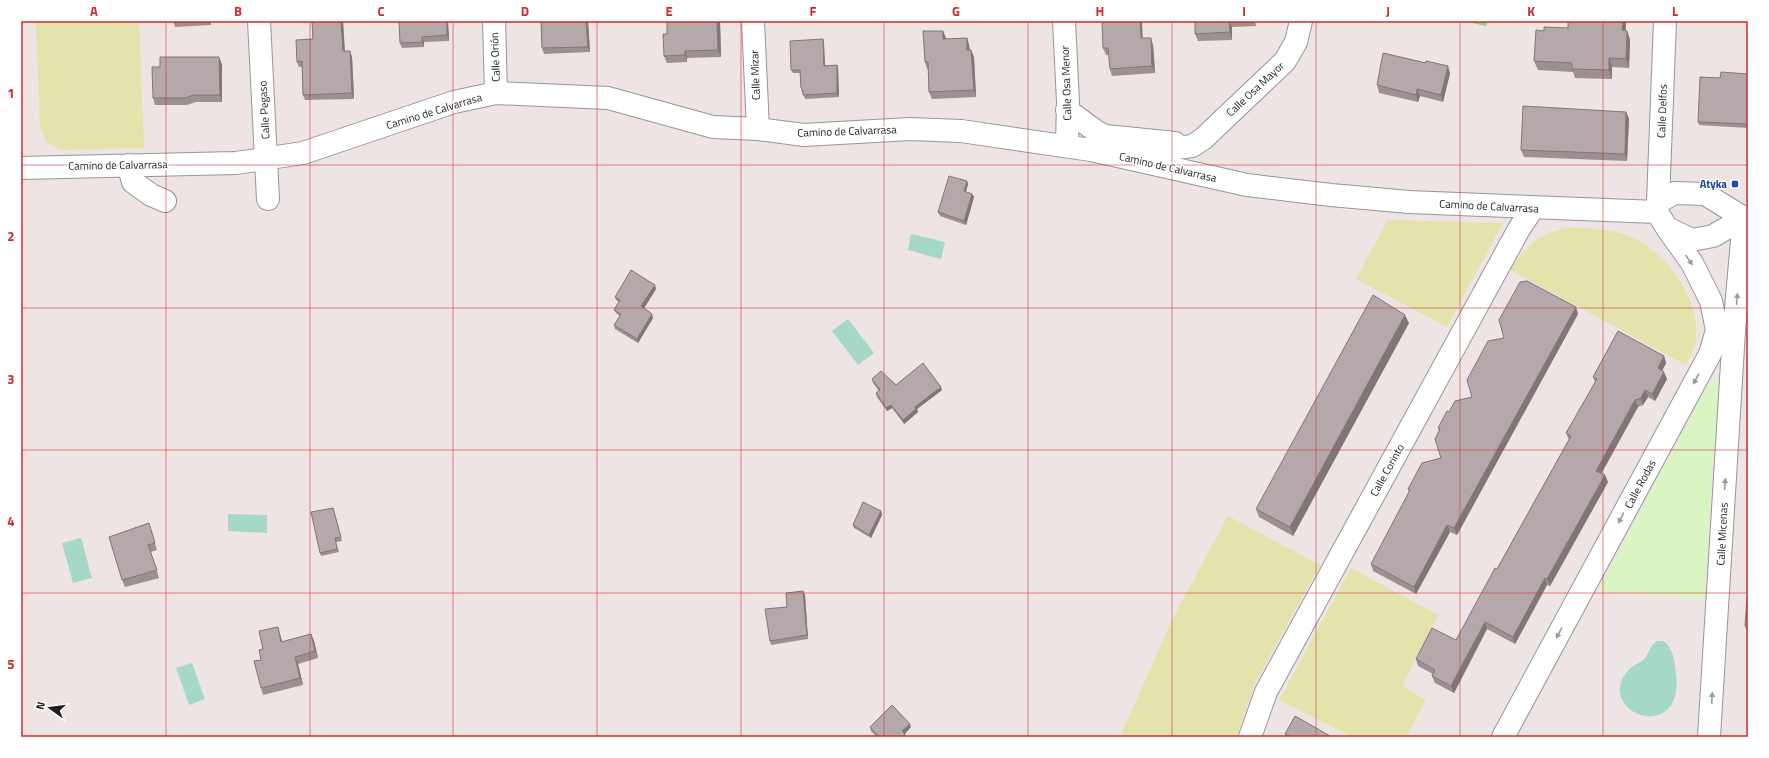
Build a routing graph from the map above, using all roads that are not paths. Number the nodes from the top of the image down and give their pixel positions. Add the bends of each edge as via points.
1 (259, 21) edge
2 (494, 21) edge
3 (753, 21) edge
4 (1064, 21) edge
5 (1301, 21) edge
6 (1665, 21) edge
7 (496, 93) junction
8 (1067, 110) junction
9 (758, 129) junction
10 (1146, 139) junction
11 (1105, 144) junction
12 (1067, 146) junction
13 (1192, 146) junction
14 (266, 158) junction
15 (1134, 160) junction
16 (21, 162) edge
17 (128, 164) junction
18 (21, 168) edge
19 (268, 199) dead end
20 (165, 201) dead end
21 (1724, 205) junction
22 (1533, 208) junction
23 (1661, 214) junction
24 (1746, 218) edge
25 (1725, 228) junction
26 (1725, 331) junction
27 (1250, 737) edge
28 (1503, 737) edge
29 (1709, 737) edge

1 - 14 street, Calle Pegaso
2 - 7 street, Calle Orión
3 - 9 street, Calle Mizar
4 - 8 street, Calle Osa Menor
5 - 13 street, Calle Osa Mayor via 1296,42 1285,61 1203,139
6 - 23 street, Calle Delfos
7 - 9 street, Camino de Calvarrasa via 608,98 713,127
7 - 14 street, Camino de Calvarrasa via 454,102 303,153
8 - 11 street via 1097,132
8 - 12 street, Calle Osa Menor
9 - 12 street, Camino de Calvarrasa via 804,134 925,129 961,131
10 - 11 street
10 - 13 street
10 - 15 street via 1135,146
11 - 12 street, Camino de Calvarrasa
11 - 15 street, Camino de Calvarrasa
13 - 15 street, Calle Osa Mayor via 1155,151
14 - 17 street, Camino de Calvarrasa via 236,163
14 - 19 street, Calle Pegaso
15 - 22 street, Camino de Calvarrasa via 1247,185 1409,202
16 - 18 street
17 - 18 street, Camino de Calvarrasa
17 - 20 street via 133,182
21 - 23 street via 1705,194 1675,193
21 - 24 street
21 - 25 street via 1729,214
22 - 23 street, Camino de Calvarrasa
22 - 27 street, Calle Corinto via 1519,229 1266,692
23 - 25 street via 1692,240 1713,236
23 -> 26 street, Calle Rodas via 1692,263
24 - 25 street
26 -> 24 street, Calle Micenas
26 -> 28 street, Calle Rodas via 1710,354
29 -> 26 street, Calle Micenas

